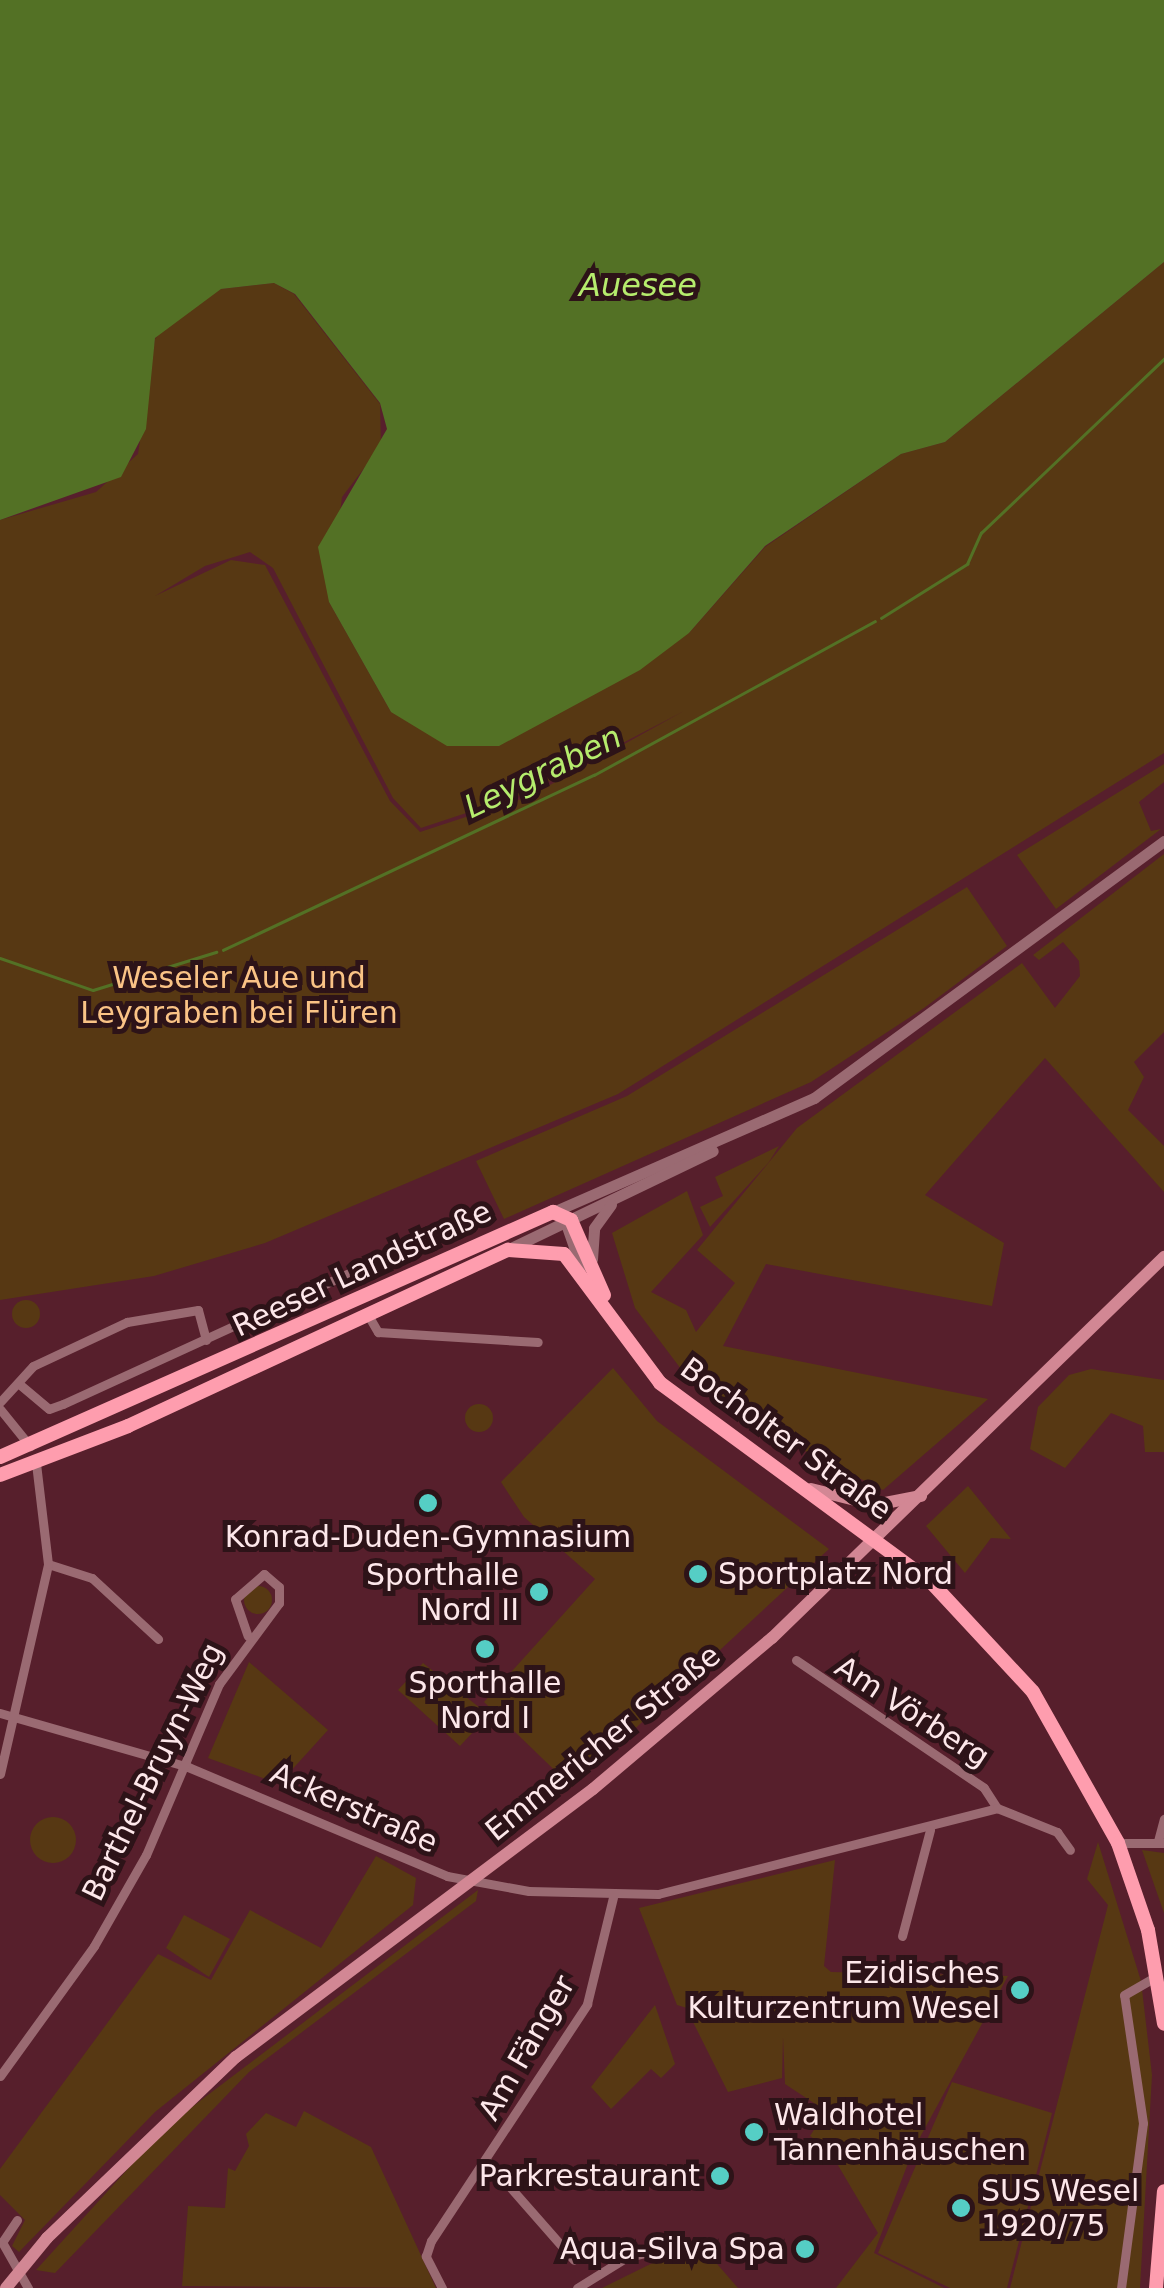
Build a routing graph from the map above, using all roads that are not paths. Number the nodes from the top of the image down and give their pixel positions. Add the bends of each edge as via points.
1 (1164, 840) edge
2 (747, 1131) junction
3 (618, 1197) junction
4 (564, 1214) junction
5 (448, 1228) dead end
6 (508, 1250) junction
7 (1164, 1257) edge
8 (586, 1263) junction
9 (368, 1315) junction
10 (206, 1340) junction
11 (538, 1342) dead end
12 (18, 1384) junction
13 (0, 1406) edge
14 (30, 1448) junction
15 (0, 1457) edge
16 (36, 1464) junction
17 (0, 1474) edge
18 (811, 1488) junction
19 (923, 1496) junction
20 (879, 1540) junction
21 (48, 1564) junction
22 (248, 1636) junction
23 (158, 1639) dead end
24 (796, 1660) dead end
25 (0, 1713) edge
26 (16, 1718) junction
27 (188, 1766) junction
28 (0, 1774) edge
29 (997, 1808) junction
30 (1164, 1819) edge
31 (930, 1830) junction
32 (1161, 1842) edge
33 (1118, 1843) junction
34 (1070, 1850) dead end
35 (470, 1879) junction
36 (613, 1897) junction
37 (902, 1936) dead end
38 (1157, 1976) junction
39 (1164, 2024) edge
40 (0, 2076) edge
41 (488, 2162) junction
42 (1164, 2191) edge
43 (17, 2220) dead end
44 (680, 2245) dead end
45 (574, 2260) dead end
46 (3, 2287) edge
47 (28, 2288) edge
48 (442, 2288) edge
49 (576, 2288) edge
50 (1121, 2288) edge
51 (1156, 2288) edge

1 - 2 street, Reeser Landstraße via 878,1058
2 - 3 street, Reeser Landstraße
2 - 4 street, Reeser Landstraße
3 - 4 street, Reeser Landstraße
3 - 8 street via 594,1228
4 - 6 street, Reeser Landstraße
4 - 8 main road, Bocholter Straße
4 - 14 main road, Reeser Landstraße
5 - 10 street
6 - 8 main road via 551,1249
6 - 9 main road, Reeser Landstraße
7 - 19 main road, Emmericher Straße
8 - 18 main road, Bocholter Straße via 628,1346 697,1415
9 - 11 street, Reeser Landstraße via 378,1332
9 - 16 main road, Reeser Landstraße
10 - 12 street via 49,1409
10 - 12 street via 198,1310 154,1315 69,1346
12 - 13 street
13 - 14 street
14 - 15 main road, Reeser Landstraße
14 - 16 main road
16 - 17 main road, Reeser Landstraße
16 - 21 street
18 - 19 main road via 875,1505
18 - 20 main road, Bocholter Straße
19 - 20 main road, Emmericher Straße
20 - 33 main road, Bocholter Straße via 958,1607 1033,1692
20 - 35 main road, Emmericher Straße via 593,1789
21 - 23 street via 92,1578
21 - 26 street
22 - 22 street, Barthel-Bruyn-Weg via 234,1604 264,1574 281,1598
22 - 27 street, Barthel-Bruyn-Weg
24 - 29 street, Am Vörberg via 984,1788
25 - 26 street, Ackerstraße
26 - 27 street, Ackerstraße
26 - 28 street
27 - 35 street, Ackerstraße
27 - 40 street, Barthel-Bruyn-Weg via 94,1946
29 - 31 street, Ackerstraße
29 - 34 street via 1057,1832
30 - 32 street
31 - 36 street, Ackerstraße
31 - 37 street
32 - 33 street
33 - 38 main road, Bocholter Straße
35 - 36 street, Ackerstraße
35 - 46 main road, Emmericher Straße, bridge via 161,2119
36 - 41 street, Am Fänger via 586,2004
38 - 39 main road, Bocholter Straße
38 - 50 street via 1124,1995 1143,2124
41 - 45 street, Am Fänger
41 - 48 street, Am Fänger via 431,2241 426,2256
42 - 51 main road
43 - 47 street via 2,2242
44 - 49 street via 627,2257

